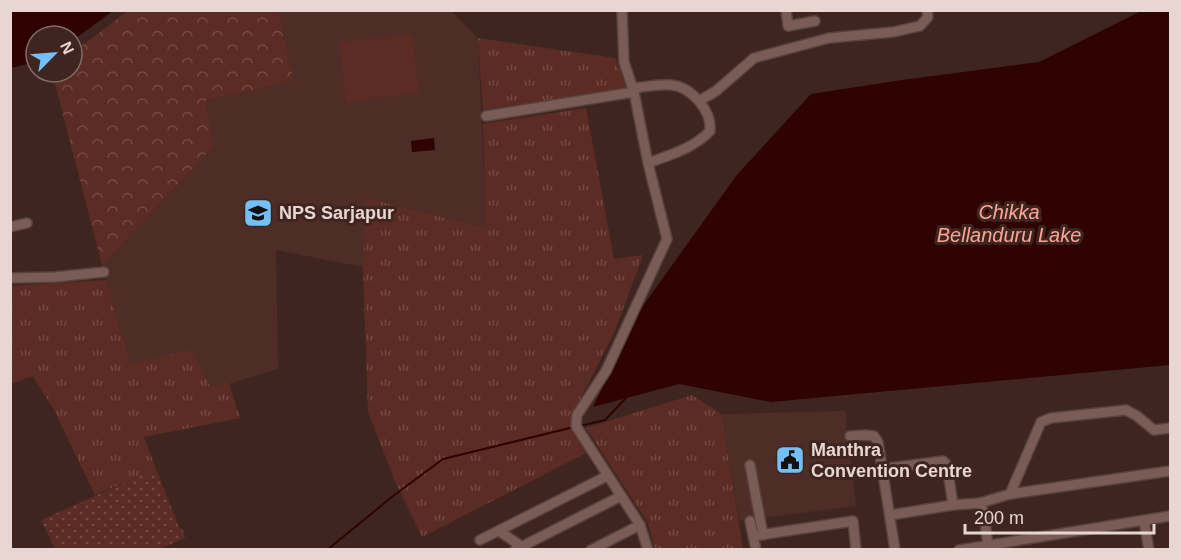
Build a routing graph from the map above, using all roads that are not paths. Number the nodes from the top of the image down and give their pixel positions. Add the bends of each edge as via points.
1 (622, 10) edge
2 (786, 10) edge
3 (927, 10) edge
4 (815, 21) dead end
5 (633, 90) junction
6 (699, 101) junction
7 (486, 116) dead end
8 (648, 163) junction
9 (27, 223) dead end
10 (10, 227) edge
11 (104, 272) dead end
12 (10, 278) edge
13 (1170, 428) edge
14 (850, 436) dead end
15 (750, 465) dead end
16 (882, 469) junction
17 (1170, 471) edge
18 (607, 476) junction
19 (1010, 494) junction
20 (621, 496) junction
21 (980, 503) junction
22 (953, 504) junction
23 (890, 515) junction
24 (1170, 516) edge
25 (750, 521) dead end
26 (1144, 521) junction
27 (640, 525) junction
28 (499, 531) junction
29 (764, 534) junction
30 (753, 536) junction
31 (480, 540) dead end
32 (988, 545) junction
33 (521, 548) edge
34 (591, 549) edge
35 (648, 549) edge
36 (756, 549) edge
37 (856, 549) edge
38 (895, 549) edge
39 (959, 549) edge
40 (1149, 549) edge

1 - 5 street via 624,62
2 - 4 street via 788,26
3 - 6 street via 928,17 920,26 829,38 754,58
5 - 6 street via 672,85
5 - 7 street
5 - 8 street
6 - 8 street via 711,121 710,131 701,141
8 - 18 street via 667,239 606,371 577,415 576,426
9 - 10 street
11 - 12 street
13 - 19 street via 1154,430 1126,410 1041,422
14 - 16 street via 874,436
15 - 29 street
16 - 22 street via 943,461
16 - 23 street
17 - 19 street
18 - 20 street
18 - 28 street
19 - 21 street
20 - 27 street
20 - 33 street
21 - 22 street
21 - 32 street
22 - 23 street
23 - 38 street
24 - 26 street
25 - 30 street
26 - 32 street
26 - 40 street
27 - 34 street
27 - 35 street
28 - 31 street
28 - 33 street
29 - 30 street
29 - 37 street via 853,521
30 - 36 street
32 - 39 street

